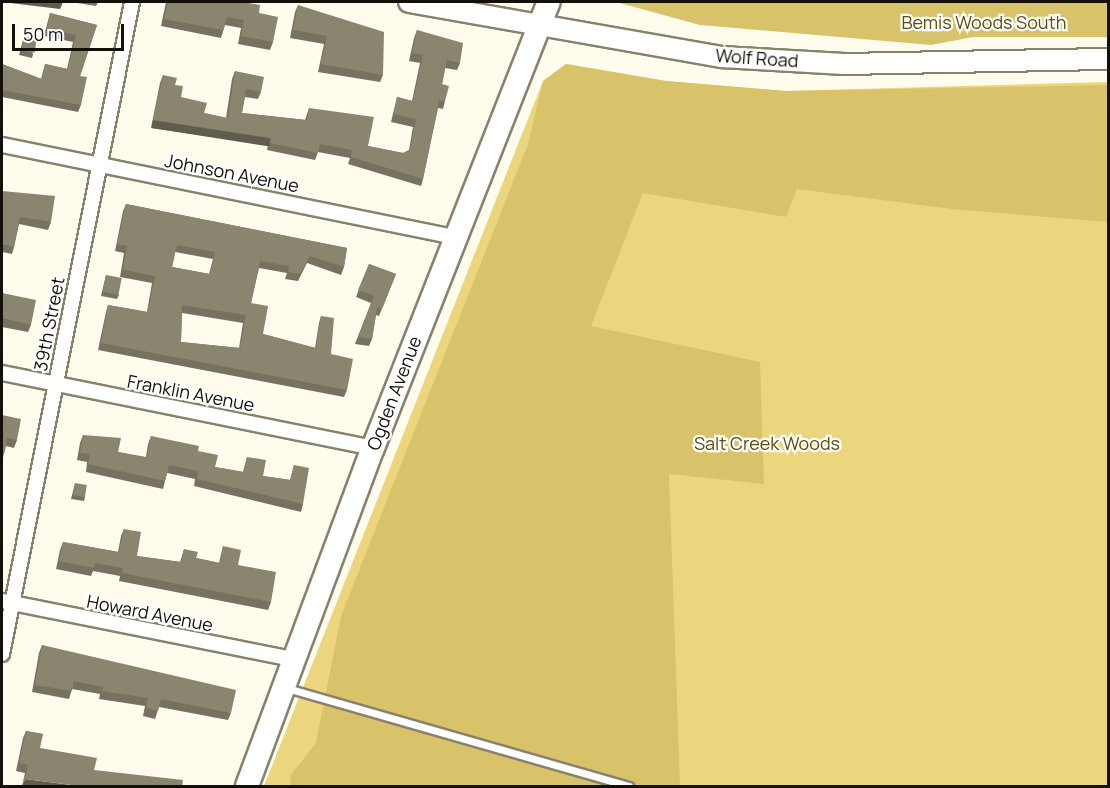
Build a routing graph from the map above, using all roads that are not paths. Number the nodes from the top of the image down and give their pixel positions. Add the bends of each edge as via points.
1 (132, 2) edge
2 (409, 2) edge
3 (549, 2) edge
4 (538, 29) junction
5 (1108, 60) edge
6 (2, 145) edge
7 (98, 165) junction
8 (455, 237) junction
9 (2, 373) edge
10 (56, 384) junction
11 (372, 448) junction
12 (6, 602) edge
13 (2, 654) edge
14 (292, 659) junction
15 (282, 687) junction
16 (247, 786) edge
17 (629, 786) edge

1 - 7 street, 39th Street
2 - 4 main road, Wolf Road
3 - 4 main road, Ogden Avenue
4 - 5 main road, Wolf Road via 722,57 833,63
4 - 8 main road, Ogden Avenue
6 - 7 street, Johnson Avenue
7 - 8 street, Johnson Avenue
7 - 10 street, 39th Street
8 - 11 main road, Ogden Avenue
9 - 10 street, Franklin Avenue
10 - 11 street, Franklin Avenue
10 - 12 street, 39th Street
11 - 14 main road, Ogden Avenue
12 - 13 street, 39th Street
12 - 14 street, Howard Avenue
14 - 15 main road, Ogden Avenue
15 - 16 main road, Ogden Avenue
15 - 17 lane

